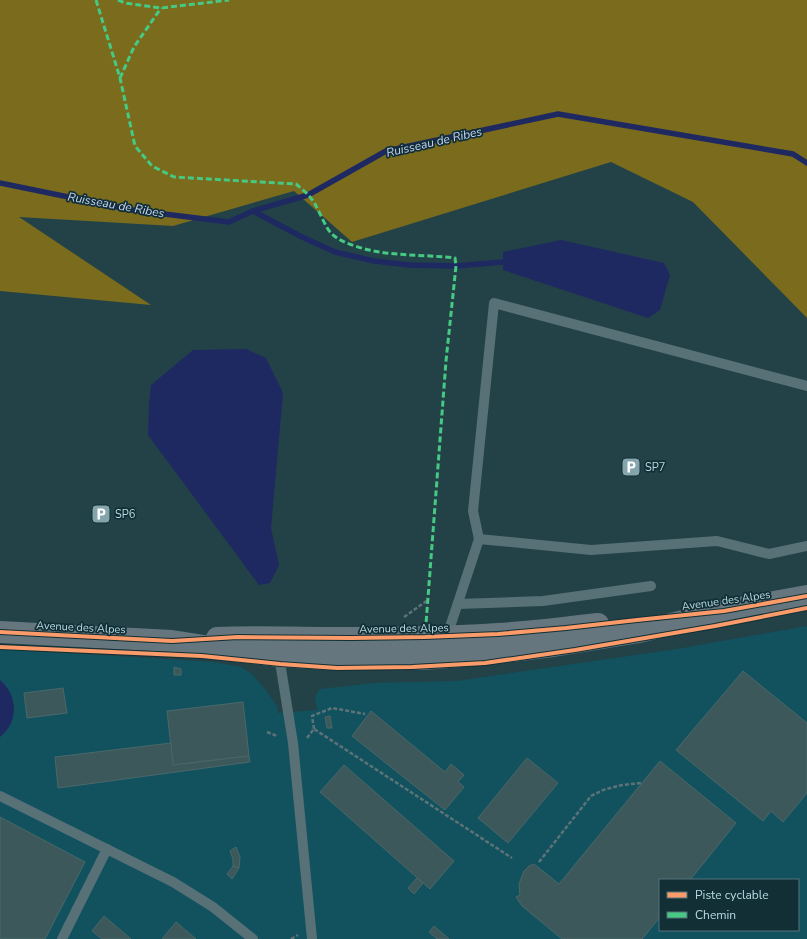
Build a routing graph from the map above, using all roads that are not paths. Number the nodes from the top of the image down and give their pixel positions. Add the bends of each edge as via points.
1 (807, 386) edge
2 (479, 539) junction
3 (807, 546) edge
4 (651, 586) dead end
5 (807, 596) edge
6 (458, 604) junction
7 (724, 612) junction
8 (0, 632) edge
9 (447, 636) junction
10 (316, 638) junction
11 (371, 638) junction
12 (172, 641) junction
13 (422, 643) junction
14 (487, 654) junction
15 (279, 656) junction
16 (328, 659) junction
17 (390, 660) junction
18 (0, 796) edge
19 (107, 849) junction
20 (62, 939) edge
21 (253, 939) edge
22 (312, 939) edge

1 - 2 lane via 494,303 473,511
2 - 3 lane via 591,550 718,541 769,554
2 - 6 lane
4 - 6 lane via 543,601
5 - 7 main road, Avenue des Alpes
6 - 9 lane
7 - 9 main road, Avenue des Alpes via 558,629
7 - 14 main road, Avenue des Alpes via 639,632
8 - 12 main road, Avenue des Alpes
9 - 13 main road, Avenue des Alpes
9 - 14 main road, Avenue des Alpes via 460,646 475,647
10 - 11 main road, Avenue des Alpes
10 - 12 main road, Avenue des Alpes via 238,637
10 - 15 main road via 304,648 291,648
11 - 13 main road, Avenue des Alpes
11 - 16 main road, Avenue des Alpes via 360,650 338,651
12 - 15 main road, Avenue des Alpes
13 - 17 main road, Avenue des Alpes
14 - 17 main road, Avenue des Alpes
15 - 16 main road, Avenue des Alpes
15 - 22 lane via 293,743
16 - 17 main road, Avenue des Alpes
18 - 19 lane
19 - 20 lane
19 - 21 lane via 173,882 213,907

